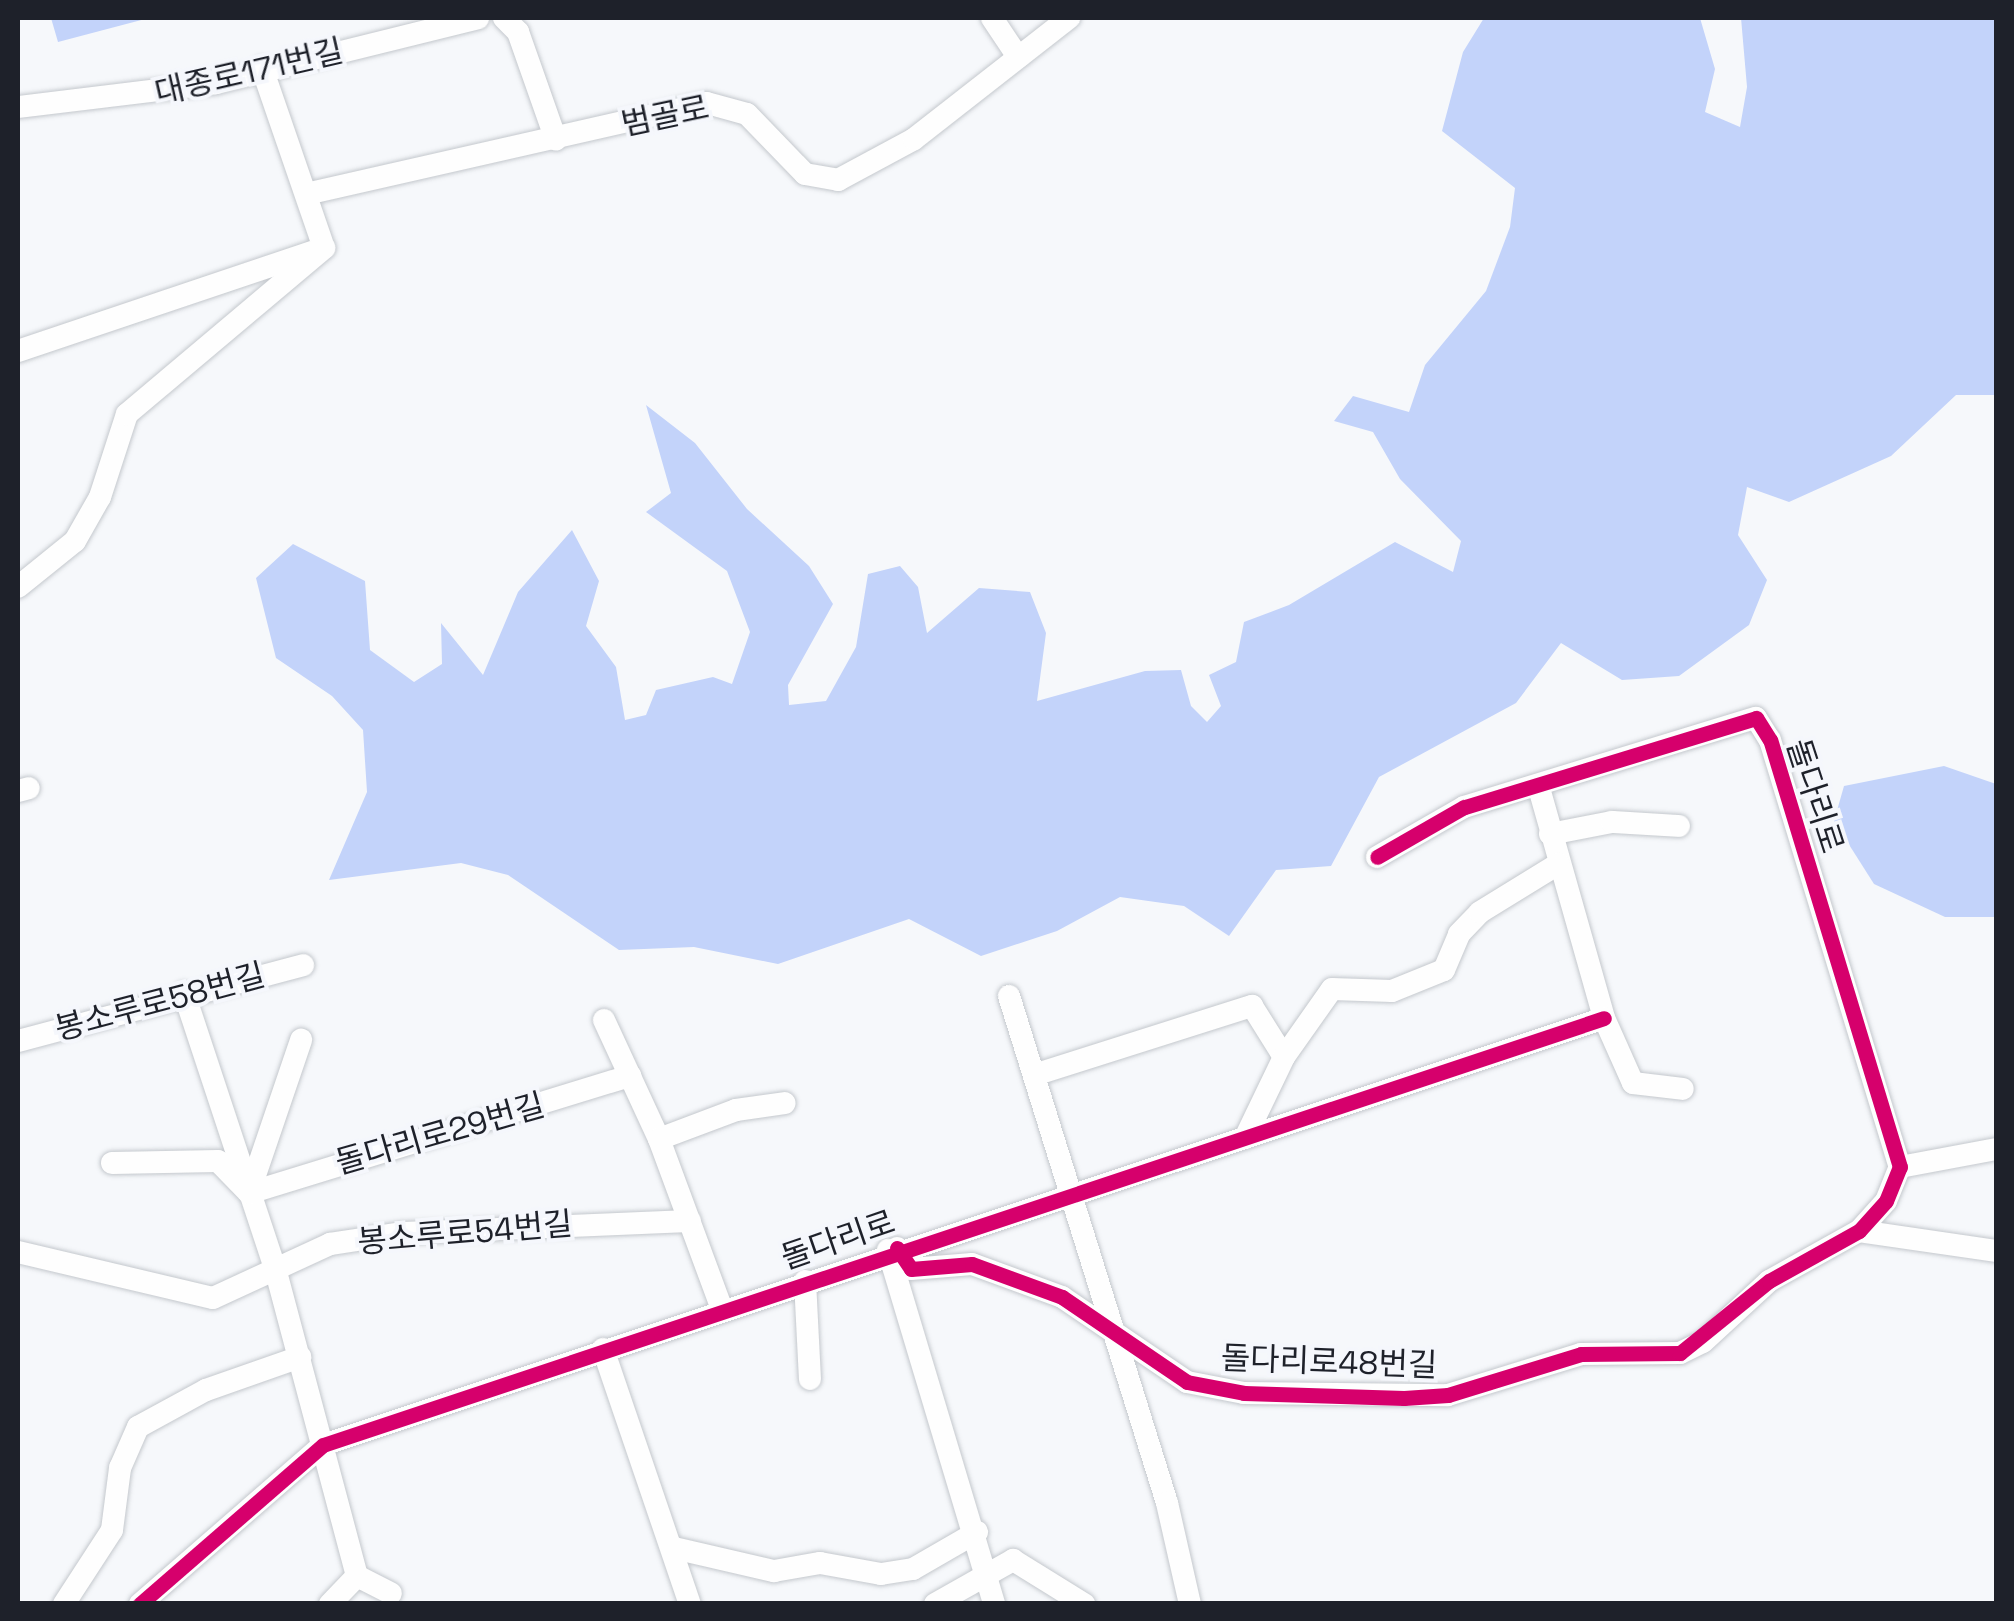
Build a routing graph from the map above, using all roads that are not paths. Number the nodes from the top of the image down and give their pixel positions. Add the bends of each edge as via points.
1 (478, 18) edge
2 (504, 18) edge
3 (992, 18) edge
4 (1069, 18) edge
5 (1018, 58) junction
6 (262, 68) junction
7 (18, 107) edge
8 (556, 140) junction
9 (306, 194) junction
10 (324, 248) junction
11 (18, 351) edge
12 (18, 587) edge
13 (1538, 788) junction
14 (1679, 826) dead end
15 (1550, 834) junction
16 (1377, 857) dead end
17 (1558, 864) junction
18 (302, 965) dead end
19 (184, 994) junction
20 (1009, 996) dead end
21 (1604, 1018) junction
22 (604, 1020) dead end
23 (18, 1039) edge
24 (302, 1040) dead end
25 (1284, 1056) junction
26 (1034, 1075) junction
27 (630, 1076) junction
28 (1684, 1088) dead end
29 (785, 1103) dead end
30 (1245, 1138) junction
31 (659, 1139) junction
32 (1996, 1150) edge
33 (112, 1163) dead end
34 (1900, 1166) junction
35 (249, 1193) junction
36 (1070, 1197) junction
37 (690, 1221) junction
38 (1860, 1230) junction
39 (1996, 1233) edge
40 (893, 1249) junction
41 (18, 1252) edge
42 (1996, 1252) edge
43 (275, 1268) junction
44 (805, 1281) junction
45 (722, 1309) junction
46 (1106, 1326) junction
47 (603, 1349) junction
48 (300, 1357) junction
49 (810, 1378) dead end
50 (322, 1446) junction
51 (976, 1532) junction
52 (674, 1548) junction
53 (357, 1576) junction
54 (988, 1576) junction
55 (391, 1593) dead end
56 (64, 1604) edge
57 (140, 1604) edge
58 (330, 1604) edge
59 (690, 1604) edge
60 (935, 1604) edge
61 (994, 1604) edge
62 (1084, 1604) edge
63 (1190, 1604) edge

1 - 6 street, 대종로171번길
2 - 8 street via 518,32
3 - 5 street
4 - 5 street, 범골로
5 - 8 street, 범골로 via 914,139 838,180 805,174 728,104
6 - 7 street, 대종로171번길 via 126,100
6 - 9 street
8 - 9 street, 범골로 via 396,168
9 - 10 street
10 - 11 street
10 - 12 street via 127,414 100,497 75,541
13 - 15 street
13 - 16 street, 돌다리로 via 1464,807
13 - 34 street, 돌다리로 via 1756,718 1770,740
14 - 15 street via 1612,822
15 - 17 street
17 - 21 street
17 - 25 street via 1480,912 1458,934 1444,970 1392,991 1332,989
18 - 19 street, 봉소루로58번길
19 - 23 street, 봉소루로58번길
19 - 35 street
20 - 26 street
21 - 28 street via 1632,1083
21 - 30 street, 돌다리로
22 - 27 street
24 - 35 street
25 - 26 street via 1252,1006
25 - 30 street
26 - 36 street
27 - 31 street
27 - 35 street, 돌다리로29번길
29 - 31 street via 736,1110
30 - 36 street, 돌다리로
31 - 37 street
32 - 34 street
33 - 35 street via 218,1162
34 - 38 street, 돌다리로48번길 via 1886,1201
35 - 43 street
36 - 40 street, 돌다리로
36 - 46 street
37 - 43 street, 봉소루로54번길 via 403,1232 330,1244
37 - 45 street
38 - 42 street
38 - 46 street, 돌다리로48번길 via 1769,1281 1680,1354 1581,1354 1448,1396 1244,1393 1186,1382
39 - 42 street
40 - 44 street, 돌다리로
40 - 46 street, 돌다리로48번길 via 911,1269 972,1264 1006,1273
40 - 51 street
41 - 43 street, 봉소루로54번길 via 213,1298
43 - 48 street
44 - 45 street, 돌다리로
44 - 49 street, 돌다리로
45 - 47 street, 돌다리로
46 - 63 street via 1166,1503
47 - 50 street, 돌다리로
47 - 52 street
48 - 50 street
48 - 56 street via 206,1390 138,1427 120,1468 112,1530
50 - 53 street
50 - 57 street, 돌다리로
51 - 52 street via 913,1569 881,1574 820,1563 774,1571
51 - 54 street
52 - 59 street
53 - 55 street
53 - 58 street
54 - 60 street
54 - 61 street
54 - 62 street via 1013,1560

